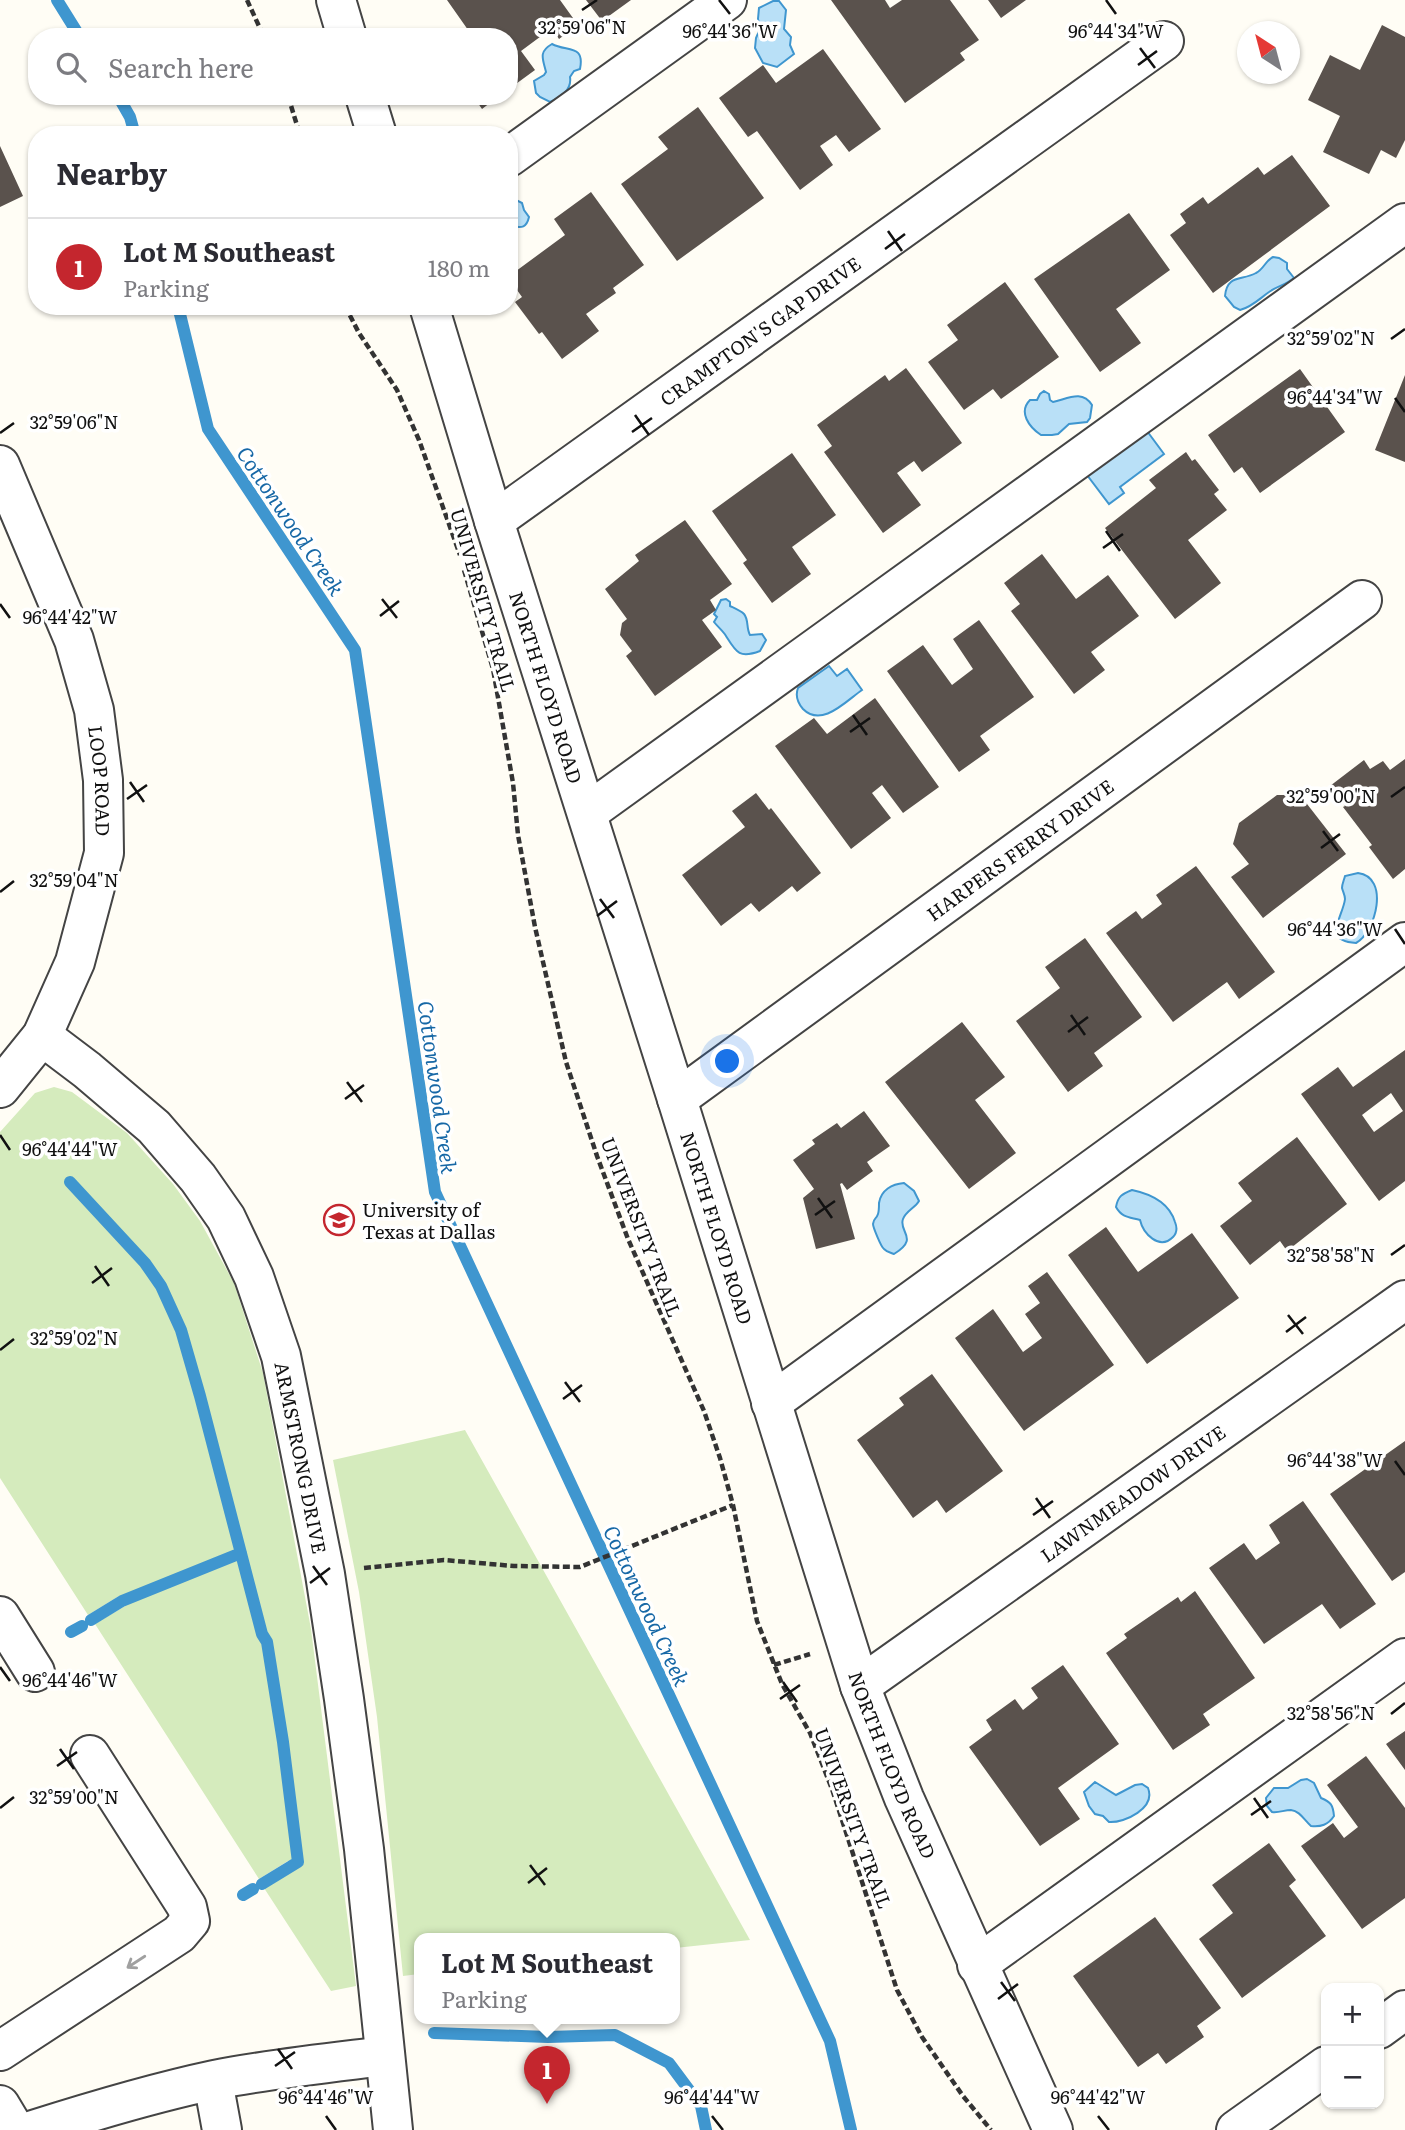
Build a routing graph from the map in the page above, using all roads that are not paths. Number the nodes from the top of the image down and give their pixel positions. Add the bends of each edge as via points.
1 (336, 0) edge
2 (727, 0) edge
3 (344, 28) edge
4 (1164, 41) dead end
5 (368, 105) edge
6 (374, 126) edge
7 (518, 151) edge
8 (1405, 223) edge
9 (432, 315) edge
10 (0, 465) edge
11 (494, 522) junction
12 (1362, 600) dead end
13 (587, 813) junction
14 (1405, 943) edge
15 (42, 1036) junction
16 (0, 1088) edge
17 (677, 1099) junction
18 (1405, 1300) edge
19 (771, 1403) junction
20 (0, 1616) edge
21 (1405, 1658) edge
22 (35, 1672) dead end
23 (860, 1686) junction
24 (90, 1755) dead end
25 (977, 1965) junction
26 (1405, 2010) edge
27 (1384, 2025) edge
28 (0, 2051) edge
29 (385, 2056) junction
30 (1321, 2070) edge
31 (212, 2081) junction
32 (0, 2105) edge
33 (15, 2130) edge
34 (33, 2130) edge
35 (222, 2130) edge
36 (393, 2130) edge
37 (1053, 2130) edge
38 (1236, 2130) edge

1 - 3 street
2 - 7 street
4 - 11 street, CRAMPTON'S GAP DRIVE
5 - 6 street
8 - 13 street
9 - 11 street, NORTH FLOYD ROAD
10 - 15 street, LOOP ROAD via 74,640 94,710 103,780 104,853 75,962
11 - 13 street, NORTH FLOYD ROAD
12 - 17 street, HARPERS FERRY DRIVE
13 - 17 street, NORTH FLOYD ROAD
14 - 19 street
15 - 16 street, LOOP ROAD
15 - 29 street, ARMSTRONG DRIVE via 154,1126 198,1178 226,1218 254,1277 281,1356 325,1574 344,1699
17 - 19 street, NORTH FLOYD ROAD
18 - 23 street, LAWNMEADOW DRIVE
19 - 23 street, NORTH FLOYD ROAD
20 - 22 street
21 - 25 street
23 - 25 street, NORTH FLOYD ROAD
24 -> 28 street via 187,1907 190,1921 179,1934
25 - 37 street, NORTH FLOYD ROAD
26 - 27 street
29 - 31 street
29 - 36 street, ARMSTRONG DRIVE
30 - 38 street
31 - 34 street
31 - 35 street
32 - 33 street

